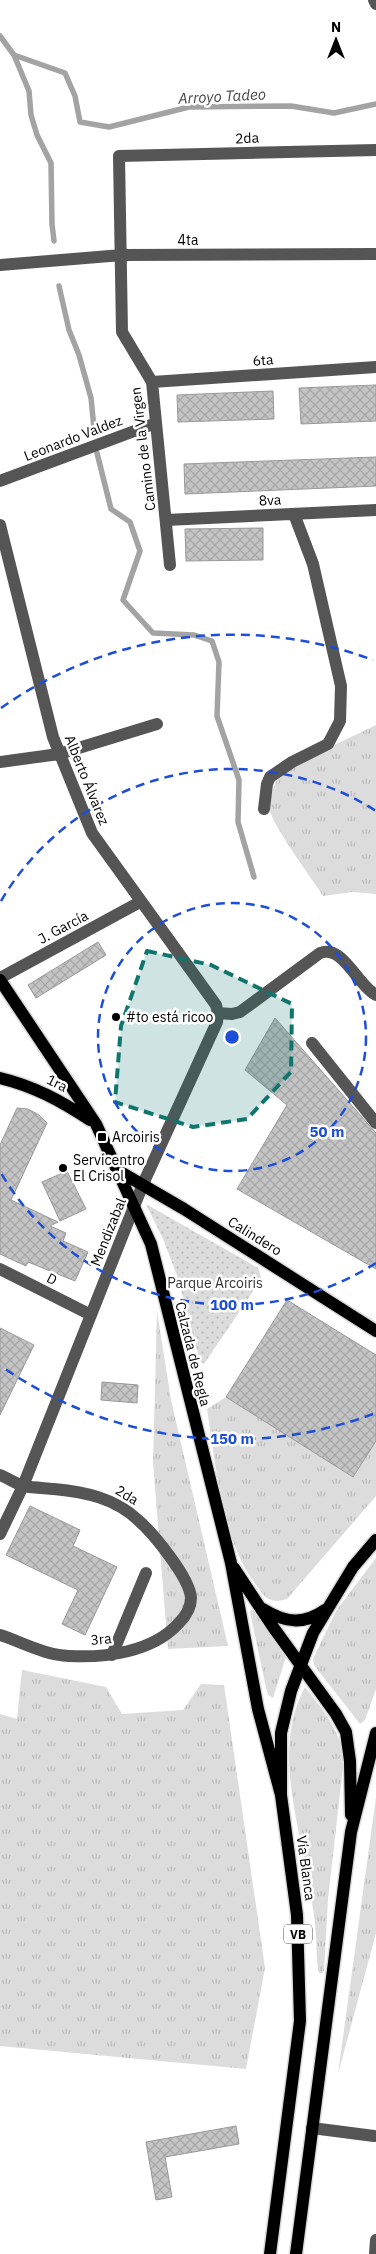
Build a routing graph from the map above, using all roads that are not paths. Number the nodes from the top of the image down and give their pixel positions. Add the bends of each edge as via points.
1 (374, 0) edge
2 (376, 4) edge
3 (376, 150) edge
4 (119, 156) joint
5 (376, 254) edge
6 (122, 255) junction
7 (0, 265) edge
8 (376, 368) edge
9 (152, 382) junction
10 (156, 422) junction
11 (0, 482) edge
12 (376, 510) edge
13 (294, 514) junction
14 (166, 520) junction
15 (0, 525) edge
16 (170, 565) dead end
17 (157, 724) dead end
18 (59, 754) junction
19 (0, 762) edge
20 (264, 809) dead end
21 (140, 902) junction
22 (0, 979) edge
23 (376, 995) edge
24 (218, 1013) junction
25 (312, 1042) dead end
26 (0, 1078) edge
27 (376, 1123) edge
28 (96, 1124) junction
29 (117, 1170) junction
30 (143, 1184) junction
31 (134, 1208) junction
32 (0, 1269) edge
33 (91, 1315) junction
34 (376, 1330) edge
35 (0, 1475) edge
36 (23, 1486) junction
37 (0, 1534) edge
38 (376, 1540) edge
39 (230, 1563) junction
40 (146, 1573) dead end
41 (190, 1606) joint
42 (261, 1608) junction
43 (325, 1610) junction
44 (0, 1635) edge
45 (112, 1655) junction
46 (301, 1664) junction
47 (376, 1732) edge
48 (281, 1795) junction
49 (351, 1832) junction
50 (312, 2128) junction
51 (376, 2139) edge
52 (376, 2240) edge
53 (270, 2254) edge
54 (296, 2254) edge
55 (375, 2254) edge

1 - 2 street
3 - 4 street, 2da
4 - 6 street, Camino de la Virgen
5 - 6 street, 4ta
6 - 7 street, 4ta
6 - 9 street, Camino de la Virgen via 122,332
8 - 9 street, 6ta
9 - 10 street, Camino de la Virgen
10 - 11 street, Leonardo Valdez
10 - 14 street, Camino de la Virgen
12 - 13 street, 8va
13 - 14 street, 8va
13 - 20 street via 313,564 341,686 340,721 328,744 270,777
14 - 16 street, Camino de la Virgen
15 - 18 street, Alberto Álvarez
17 - 18 street
18 - 19 street
18 - 21 street, Alberto Álvarez via 92,833
21 - 22 street, J. García
21 - 24 street, Alberto Álvarez via 216,1005
22 - 28 main road, Calzada de Regla
23 - 24 street via 342,959 327,950 240,1012
24 - 30 street, Mendizabal via 217,1022
25 - 27 street
26 - 28 main road, 1ra via 26,1084 63,1102
28 - 29 main road, Calzada de Regla
29 - 30 main road, Calindero
29 - 31 main road, Calzada de Regla
30 - 31 street, Mendizabal
30 - 34 main road, Calindero
31 - 33 street, Mendizabal
31 - 39 main road, Calzada de Regla via 151,1244
32 - 33 street, D
33 - 36 street, Mendizabal
35 - 36 street, 2da
36 - 37 street, Mendizabal
36 - 41 street, 2da via 77,1491 111,1501 138,1520 184,1578 191,1596
38 - 43 main road, Vía Blanca / VB via 353,1567
39 - 42 main road
39 - 48 main road, Calzada de Regla via 258,1709
40 - 45 street
41 - 45 street, 3ra via 167,1636
42 - 43 main road via 280,1619 294,1621 304,1621
42 - 46 main road
43 - 46 main road, Vía Blanca / VB
44 - 45 street, 3ra via 33,1648 67,1656
46 - 48 main road, Vía Blanca / VB via 281,1733
46 - 49 main road via 346,1732 350,1761
47 - 49 main road
48 - 53 main road, Vía Blanca / VB via 297,1915 300,2021
49 - 50 main road
50 - 51 street
50 - 54 main road
52 - 55 street

